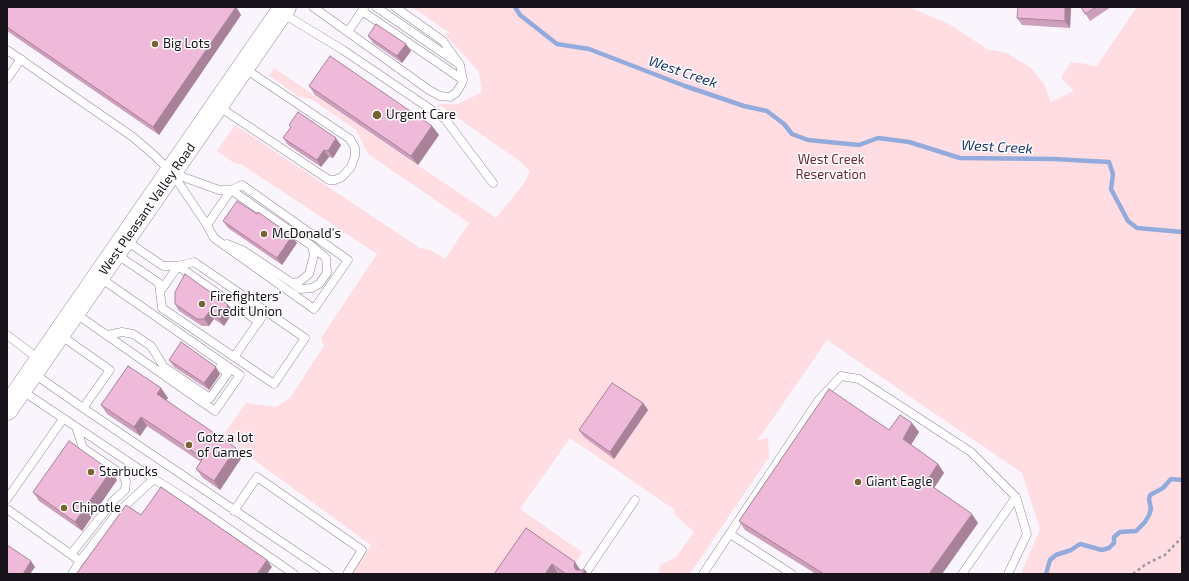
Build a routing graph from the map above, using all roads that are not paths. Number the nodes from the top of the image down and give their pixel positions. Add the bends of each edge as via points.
1 (313, 7) edge
2 (376, 7) edge
3 (395, 7) edge
4 (280, 9) edge
5 (363, 9) edge
6 (348, 32) junction
7 (7, 50) edge
8 (21, 59) junction
9 (460, 65) junction
10 (244, 68) junction
11 (7, 79) edge
12 (463, 80) junction
13 (218, 106) junction
14 (172, 173) junction
15 (493, 183) dead end
16 (231, 190) junction
17 (207, 225) junction
18 (214, 238) junction
19 (312, 246) junction
20 (120, 247) junction
21 (178, 266) junction
22 (99, 277) junction
23 (292, 283) junction
24 (160, 292) junction
25 (266, 311) junction
26 (74, 313) junction
27 (259, 322) junction
28 (168, 325) junction
29 (7, 335) edge
30 (59, 335) junction
31 (107, 335) junction
32 (234, 357) junction
33 (31, 374) junction
34 (83, 408) junction
35 (7, 409) edge
36 (63, 419) junction
37 (76, 427) junction
38 (154, 479) junction
39 (1016, 497) junction
40 (7, 499) edge
41 (635, 500) dead end
42 (7, 509) edge
43 (234, 511) junction
44 (730, 534) junction
45 (71, 554) junction
46 (80, 561) junction
47 (72, 574) edge
48 (294, 574) edge
49 (329, 574) edge
50 (347, 574) edge
51 (585, 574) edge
52 (703, 574) edge
53 (792, 574) edge
54 (962, 574) edge
55 (1008, 574) edge

1 - 6 lane
2 - 9 lane
3 - 9 lane via 443,41
4 - 10 main road, West Pleasant Valley Road
4 - 15 lane via 445,119
5 - 6 lane
5 - 12 lane
6 - 12 lane via 440,96 450,97 456,93
7 - 8 lane
8 - 11 lane
8 - 14 lane via 133,137
9 - 12 lane
10 - 13 main road, West Pleasant Valley Road
10 - 13 lane via 350,139 355,148 351,167 342,177 330,180
13 - 14 main road, West Pleasant Valley Road
14 - 16 lane via 219,190
14 - 17 lane
14 - 20 main road, West Pleasant Valley Road
16 - 17 lane
16 - 18 lane via 242,185 348,260 314,309
16 - 19 lane
17 - 18 lane
18 - 23 lane via 244,251
19 - 23 lane via 314,255 309,274 300,282
19 - 23 lane via 326,258 327,272 319,284 312,288 300,289
20 - 21 lane via 163,266
20 - 22 main road, West Pleasant Valley Road
20 - 24 lane via 159,283
21 - 24 lane
21 - 25 lane via 194,262
21 - 27 lane
22 - 26 main road, West Pleasant Valley Road
22 - 28 lane
24 - 32 lane via 162,308
25 - 27 lane
25 - 32 lane via 305,338 274,384
26 - 30 main road, West Pleasant Valley Road
26 - 31 lane
27 - 32 lane
28 - 31 lane via 189,346 228,372 210,398 164,367 151,346 133,334 122,332
28 - 31 lane via 240,375 215,411
29 - 33 lane
30 - 33 main road, West Pleasant Valley Road
30 - 34 lane via 110,370
33 - 34 lane
33 - 35 main road, West Pleasant Valley Road
33 - 36 lane
34 - 43 lane
36 - 37 lane
36 - 40 lane
37 - 38 lane
37 - 45 lane via 82,448 123,475 126,482 125,490
38 - 46 lane via 117,513
38 - 48 lane
39 - 44 lane via 970,452 859,379 841,376 818,401
39 - 54 lane
39 - 55 lane via 1028,534
41 - 51 lane
42 - 45 lane
43 - 49 lane
43 - 50 lane via 257,477 362,550
44 - 52 lane
44 - 53 lane
45 - 46 lane
46 - 47 lane

